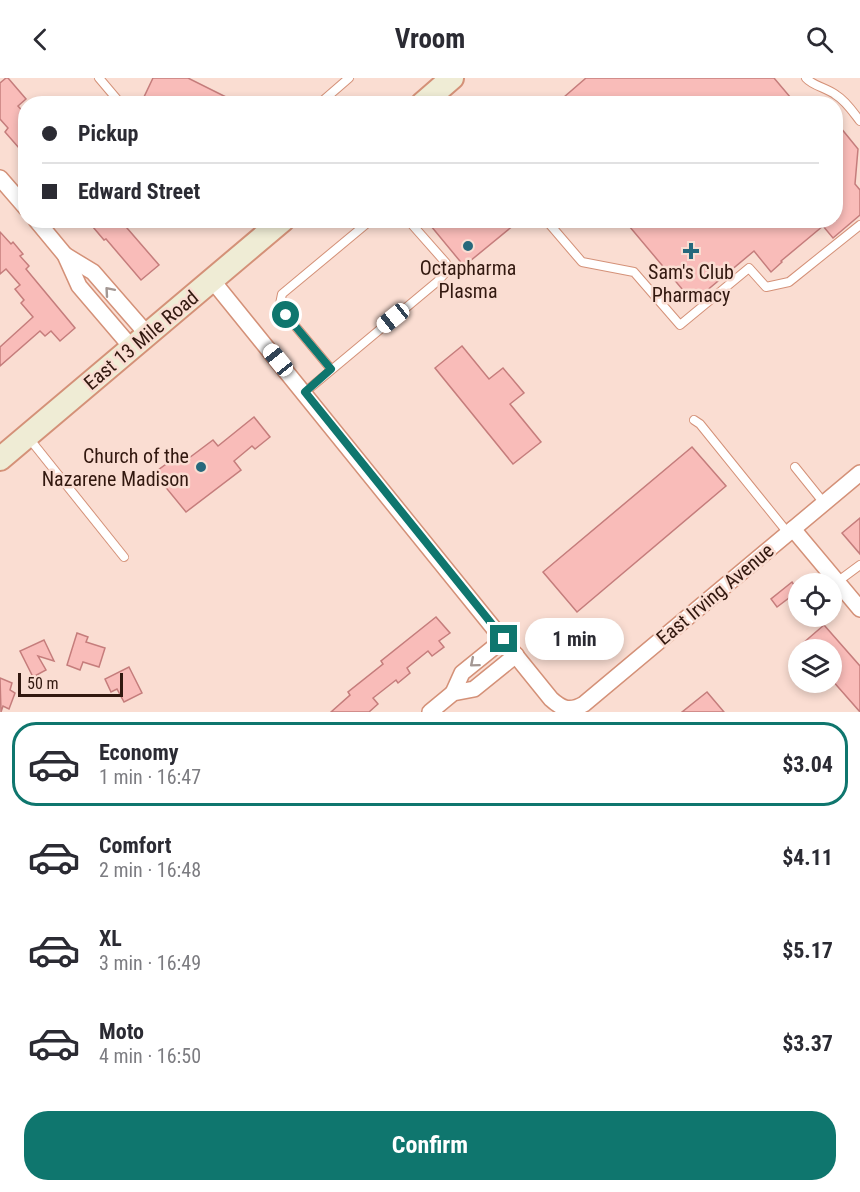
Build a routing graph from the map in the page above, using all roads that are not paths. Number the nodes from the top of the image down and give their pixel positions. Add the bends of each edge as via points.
1 (99, 78) edge
2 (349, 78) edge
3 (806, 78) edge
4 (114, 96) edge
5 (328, 96) edge
6 (838, 96) edge
7 (843, 101) edge
8 (860, 121) edge
9 (0, 178) edge
10 (18, 199) edge
11 (860, 225) edge
12 (43, 228) edge
13 (274, 228) edge
14 (361, 228) edge
15 (415, 228) edge
16 (553, 228) edge
17 (212, 280) junction
18 (140, 341) junction
19 (331, 369) junction
20 (305, 392) junction
21 (694, 420) dead end
22 (27, 436) junction
23 (0, 459) edge
24 (795, 467) dead end
25 (860, 473) edge
26 (824, 503) junction
27 (790, 531) junction
28 (124, 557) dead end
29 (860, 565) edge
30 (829, 573) edge
31 (842, 578) edge
32 (842, 588) edge
33 (860, 609) edge
34 (504, 639) junction
35 (516, 654) junction
36 (453, 693) junction
37 (430, 712) edge

1 - 4 lane
2 - 5 lane
3 - 6 lane
7 - 8 lane
9 - 10 street
11 - 16 lane via 789,282 766,286 749,268 680,325 634,272 582,262
12 - 18 street via 65,255 93,272
13 - 17 main road, East 13 Mile Road
14 - 19 lane via 282,294 280,304 286,315
15 - 19 lane via 446,263 445,273
17 - 18 main road, East 13 Mile Road
17 - 20 street
18 - 22 main road, East 13 Mile Road
19 - 20 lane
20 - 34 street
21 - 27 lane
22 - 23 main road, East 13 Mile Road
22 - 28 lane
24 - 26 lane
25 - 26 street, East Irving Avenue
26 - 27 street, East Irving Avenue
27 - 30 street
27 - 35 street, East Irving Avenue via 574,709 566,709 551,699
29 - 31 lane
32 - 33 street
34 - 35 street
34 -> 36 street via 462,673
35 - 36 street via 474,689
36 - 37 street

